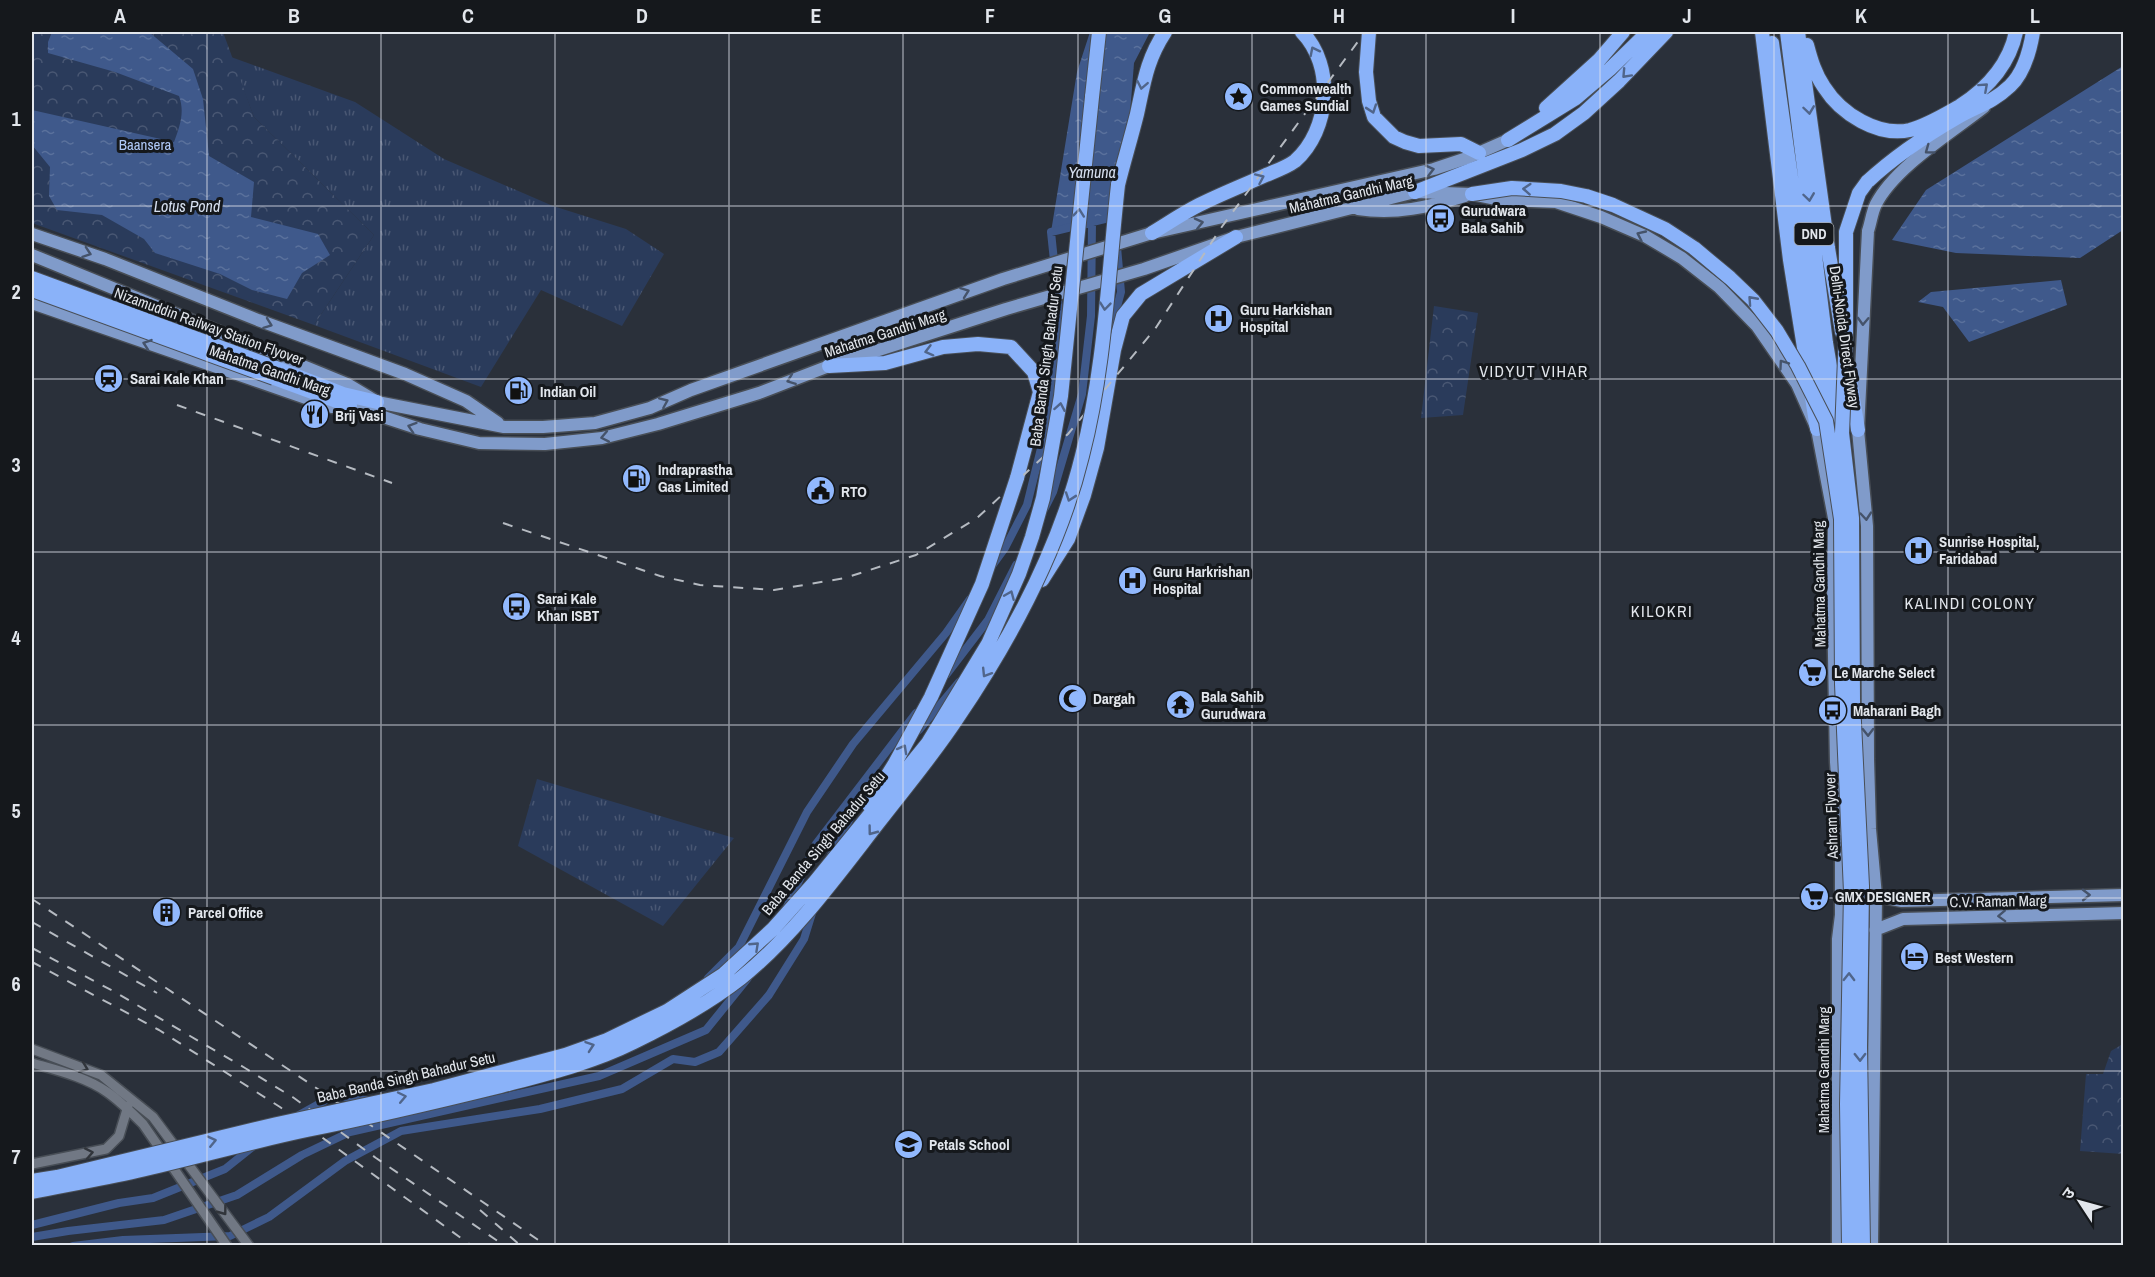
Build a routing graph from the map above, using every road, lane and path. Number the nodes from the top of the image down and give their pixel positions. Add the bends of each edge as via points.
1 (1099, 32) edge
2 (1166, 32) edge
3 (1302, 32) edge
4 (1369, 32) edge
5 (1623, 32) edge
6 (1648, 32) edge
7 (1666, 32) edge
8 (1803, 32) edge
9 (2016, 32) edge
10 (2033, 32) edge
11 (1791, 33) edge
12 (1768, 34) edge
13 (1992, 101) junction
14 (1508, 140) junction
15 (1479, 153) junction
16 (1415, 192) junction
17 (1472, 194) junction
18 (1350, 208) junction
19 (32, 234) edge
20 (1147, 235) junction
21 (1236, 237) junction
22 (32, 255) edge
23 (87, 276) junction
24 (32, 278) edge
25 (32, 290) edge
26 (32, 303) edge
27 (72, 318) junction
28 (829, 366) junction
29 (277, 374) junction
30 (377, 402) junction
31 (350, 406) junction
32 (1821, 425) junction
33 (504, 427) junction
34 (1858, 430) junction
35 (1842, 433) junction
36 (1023, 611) junction
37 (1867, 704) junction
38 (1836, 705) junction
39 (839, 852) junction
40 (2124, 895) edge
41 (1876, 896) junction
42 (2124, 913) edge
43 (1875, 930) junction
44 (32, 1049) edge
45 (32, 1064) edge
46 (1838, 1089) junction
47 (1873, 1090) junction
48 (131, 1098) junction
49 (127, 1109) junction
50 (174, 1145) junction
51 (160, 1149) junction
52 (183, 1157) junction
53 (169, 1161) junction
54 (32, 1164) edge
55 (32, 1181) edge
56 (32, 1191) edge
57 (227, 1245) edge
58 (249, 1245) edge
59 (1838, 1245) edge
60 (1848, 1245) edge
61 (1863, 1245) edge
62 (1872, 1245) edge

39 -> 1 highway, Baba Banda Singh Bahadur Setu, bridge via 950,710 988,644 1032,537 1061,396
2 -> 36 highway, Baba Banda Singh Bahadur Setu, bridge via 1145,72 1118,185 1094,404 1082,458 1056,535
20 -> 3 highway via 1199,205 1294,162 1320,122 1324,93 1320,62
4 -> 15 highway via 1366,72 1374,117 1394,137 1419,146 1461,144
5 - 14 highway via 1599,60
6 - 14 highway via 1576,98
7 -> 16 highway via 1619,81 1555,134
8 -> 9 highway via 1814,69 1835,100 1871,126 1897,130 1910,130 1938,119 1970,99 2001,69
10 - 13 highway via 2022,70
11 -> 34 highway
11 -> 35 highway, Delhi-Noida Direct Flyway / DND, bridge via 1826,343
12 - 32 highway, Delhi-Noida Direct Flyway / DND, bridge
13 -> 34 main road via 1908,165 1884,190 1875,206 1868,231
13 - 35 highway, bridge via 1918,140 1867,182 1859,194 1846,232
14 - 15 main road, Mahatma Gandhi Marg
20 -> 15 main road, Mahatma Gandhi Marg via 1434,169
16 - 17 main road, Mahatma Gandhi Marg
16 - 18 main road, Mahatma Gandhi Marg
17 - 18 main road via 1408,210
32 -> 17 highway, bridge via 1798,366 1778,331 1753,300 1694,248 1635,213 1586,196 1512,188
18 - 21 main road, Mahatma Gandhi Marg
19 -> 33 main road via 405,374 466,401
33 -> 20 main road, Mahatma Gandhi Marg, bridge via 595,423 650,408 1003,279
21 - 28 main road, Mahatma Gandhi Marg, bridge
21 - 36 highway, bridge via 1141,294 1124,316 1084,495 1068,539
22 - 23 main road, Mahatma Gandhi Marg
23 - 27 main road
23 - 30 main road, Mahatma Gandhi Marg via 346,384
24 - 29 highway, Nizamuddin Railway Station Flyover, bridge
25 - 29 highway, Nizamuddin Railway Station Flyover, bridge
26 - 27 main road, Mahatma Gandhi Marg
31 -> 27 main road, Mahatma Gandhi Marg via 322,404
28 -> 31 main road, Mahatma Gandhi Marg via 759,393 658,424 602,438 545,444 479,443 451,438
39 -> 28 highway, bridge via 931,697 982,584 1040,392 1034,372 1011,347 954,346 885,363
29 - 30 highway, Nizamuddin Railway Station Flyover
29 - 31 highway, Nizamuddin Railway Station Flyover
30 - 33 main road, Mahatma Gandhi Marg
32 - 38 main road, Mahatma Gandhi Marg via 1834,518
60 -> 32 highway, Ashram Flyover, bridge via 1851,892 1842,684 1841,519
34 -> 37 main road via 1867,526
35 -> 61 highway, Ashram Flyover, bridge via 1852,518 1853,702 1862,886
36 -> 56 highway, Baba Banda Singh Bahadur Setu, bridge via 956,721 822,894 760,961 684,1016 601,1057 538,1076 410,1109
37 - 38 main road
37 -> 41 main road
38 - 46 main road, Mahatma Gandhi Marg via 1841,829
55 -> 39 highway, Baba Banda Singh Bahadur Setu, bridge via 434,1090 607,1040 667,1011 724,974 773,929
41 -> 40 main road, C.V. Raman Marg via 1902,901
41 - 43 main road
42 -> 43 main road, C.V. Raman Marg via 1903,919
43 - 47 main road
44 -> 48 street via 91,1070
45 - 49 street via 95,1084
46 - 47 main road
46 - 59 main road, Mahatma Gandhi Marg
47 - 62 main road
48 - 49 street
48 - 50 street via 153,1116
49 - 51 street
54 -> 49 street via 106,1149 119,1136
50 - 51 street
50 - 52 street
51 - 53 street
52 - 53 street
52 -> 58 street
53 - 56 street
53 - 57 street

